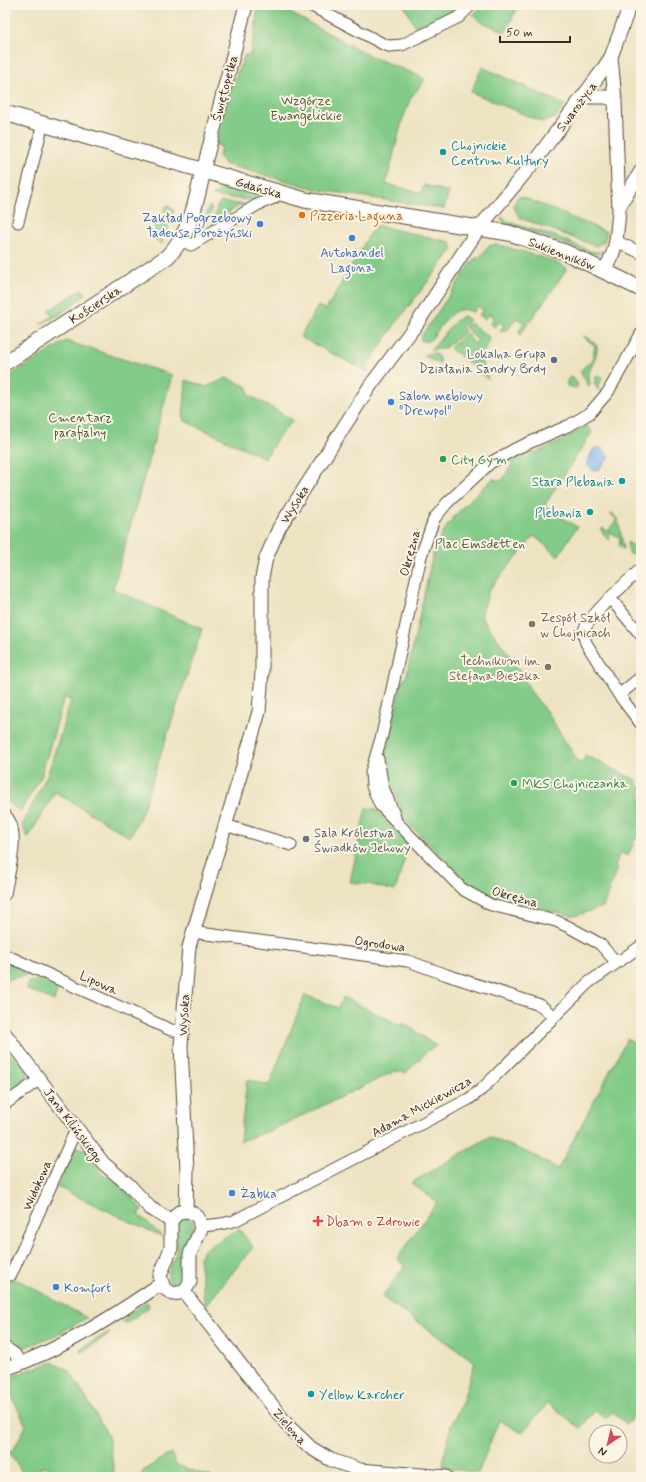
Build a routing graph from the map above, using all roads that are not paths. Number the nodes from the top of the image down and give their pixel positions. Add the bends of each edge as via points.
1 (246, 5) edge
2 (310, 5) edge
3 (471, 5) edge
4 (630, 5) edge
5 (611, 57) junction
6 (582, 97) junction
7 (615, 100) junction
8 (5, 112) edge
9 (43, 124) junction
10 (203, 171) junction
11 (638, 176) edge
12 (619, 180) junction
13 (276, 193) junction
14 (619, 207) junction
15 (18, 222) dead end
16 (480, 228) junction
17 (181, 240) junction
18 (616, 241) junction
19 (641, 253) edge
20 (605, 270) junction
21 (641, 289) edge
22 (641, 334) edge
23 (5, 363) edge
24 (641, 569) edge
25 (610, 598) junction
26 (641, 635) edge
27 (641, 677) edge
28 (619, 695) junction
29 (641, 724) edge
30 (5, 815) edge
31 (225, 824) junction
32 (291, 845) dead end
33 (5, 894) edge
34 (192, 932) junction
35 (641, 946) edge
36 (5, 955) edge
37 (617, 963) junction
38 (553, 1016) junction
39 (182, 1031) junction
40 (5, 1034) edge
41 (40, 1079) junction
42 (5, 1104) edge
43 (79, 1132) junction
44 (186, 1210) junction
45 (171, 1221) junction
46 (202, 1226) junction
47 (11, 1275) dead end
48 (162, 1283) junction
49 (184, 1292) junction
50 (5, 1346) edge
51 (20, 1363) junction
52 (5, 1369) edge
53 (446, 1477) edge

1 - 10 street, Świętopełka
2 - 3 street via 384,44 396,46 402,46 459,17
4 - 5 street
5 - 6 street, Swarożyca
5 - 7 street
6 - 7 street via 606,97
6 - 16 street, Swarożyca via 534,162
7 - 12 street
8 - 9 main road, Gdańska
9 - 10 main road, Gdańska
9 - 15 street
10 - 13 main road, Gdańska
10 - 17 main road, Kościerska via 195,209
11 - 12 street via 627,182
11 - 14 street
12 - 14 street
13 - 16 main road, Gdańska
13 - 17 street via 274,198 257,205 194,244
14 - 18 street
16 - 20 main road, Sukienników via 542,243
16 - 31 street, Wysoka via 418,322 370,386 299,495 274,539 266,558 262,578 262,672 259,712
17 - 23 main road, Kościerska via 162,260
18 - 19 street
18 - 20 street
20 - 21 main road, Sukienników
22 - 37 street, Okrężna via 608,392 590,413 570,425 514,448 490,462 447,503 434,520 421,556 377,756 383,787 398,823 455,882 470,894 491,905 569,926 600,944
24 - 25 street
25 - 26 street
25 - 28 street via 588,624 584,633 586,643
27 - 28 street
28 - 29 street
30 - 33 street via 12,826 14,841
31 - 32 street
31 - 34 street, Wysoka
34 - 38 street, Ogrodowa via 408,961 540,1005
34 - 39 street, Wysoka
35 - 37 street, Adama Mickiewicza
36 - 39 street, Lipowa via 171,1030
37 - 38 street, Adama Mickiewicza via 588,983
38 - 46 street, Adama Mickiewicza via 487,1084 468,1099 234,1221
39 - 44 street, Wysoka
40 - 41 street, Jana Kilińskiego
41 - 42 street
41 - 43 street, Jana Kilińskiego
43 - 45 street, Jana Kilińskiego via 108,1168 129,1185 150,1208
43 - 47 street, Widokowa via 73,1136
44 - 45 street via 177,1213
44 - 46 street via 198,1217
45 - 48 street via 171,1248 161,1273
46 - 49 street via 190,1254 190,1282
48 - 49 street via 164,1288 173,1294
48 - 51 street via 83,1334 48,1353
49 - 53 street, Zielona via 284,1422 311,1448 330,1460 360,1470
50 - 51 street via 15,1354
51 - 52 street

